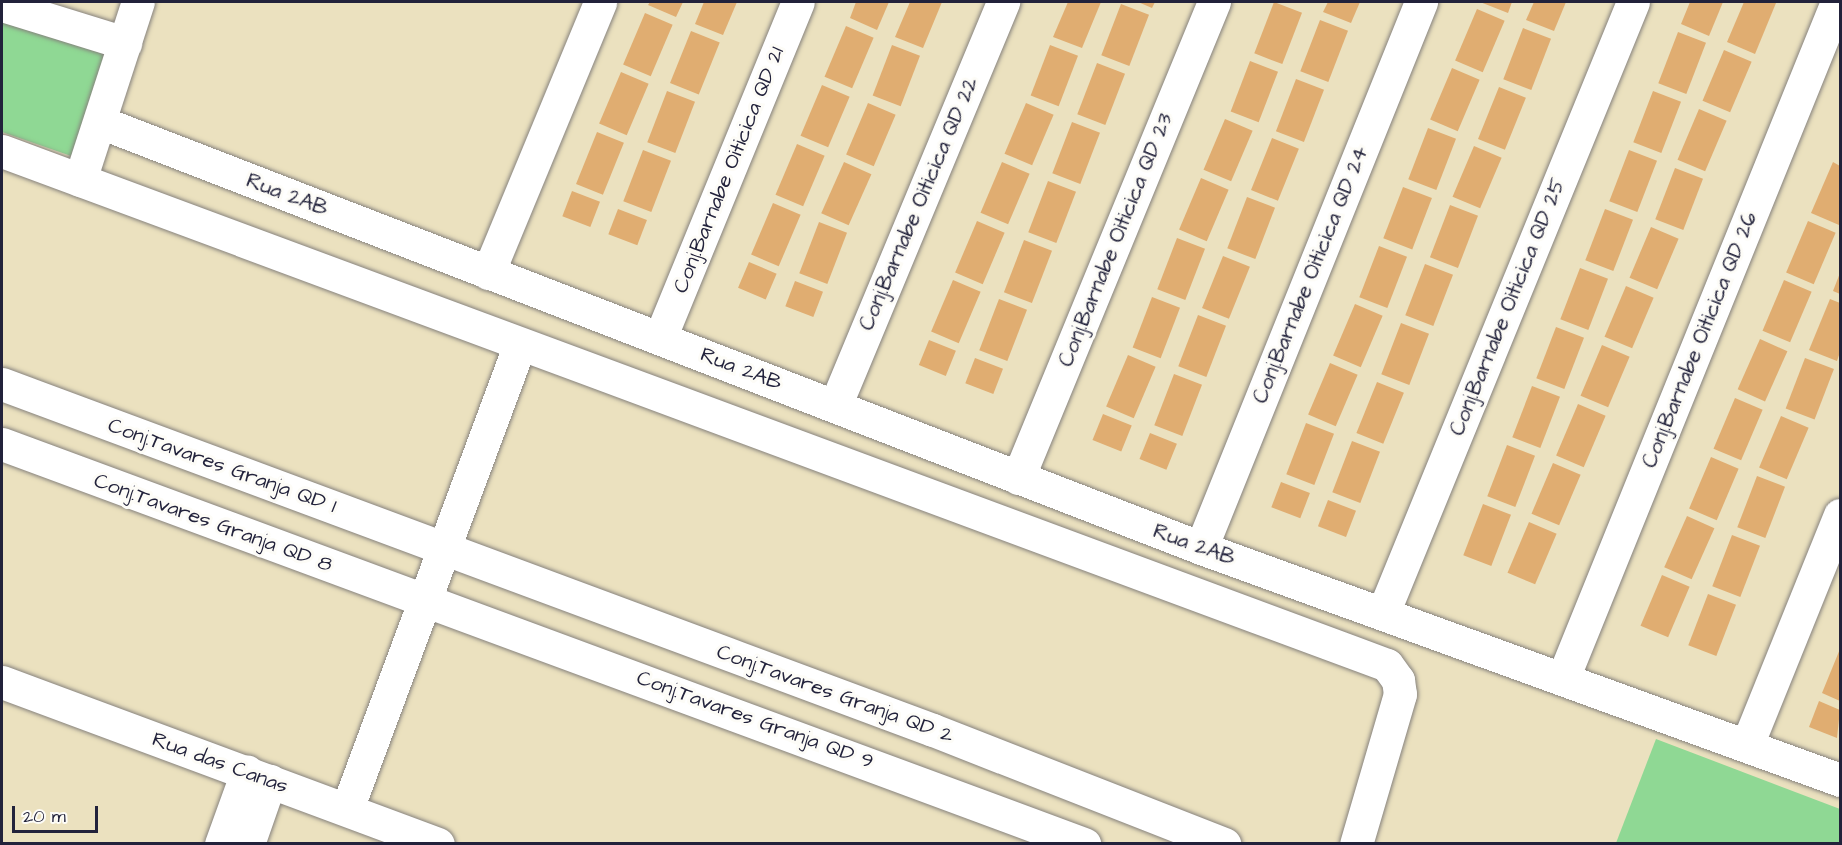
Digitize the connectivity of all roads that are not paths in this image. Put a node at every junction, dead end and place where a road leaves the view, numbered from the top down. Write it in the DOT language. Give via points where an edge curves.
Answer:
graph roads {
  1 [pos="138,2"];
  2 [pos="600,2"];
  3 [pos="798,2"];
  4 [pos="1003,2"];
  5 [pos="1214,2"];
  6 [pos="1421,2"];
  7 [pos="1633,2"];
  8 [pos="1839,2"];
  9 [pos="2,5"];
  10 [pos="125,43"];
  11 [pos="100,122"];
  12 [pos="2,151"];
  13 [pos="80,180"];
  14 [pos="488,273"];
  15 [pos="660,338"];
  16 [pos="520,344"];
  17 [pos="2,384"];
  18 [pos="835,406"];
  19 [pos="2,444"];
  20 [pos="1018,478"];
  21 [pos="1840,515"];
  22 [pos="1201,548"];
  23 [pos="444,549"];
  24 [pos="424,601"];
  25 [pos="1383,613"];
  26 [pos="1563,678"];
  27 [pos="2,682"];
  28 [pos="933,730"];
  29 [pos="1747,745"];
  30 [pos="258,777"];
  31 [pos="916,778"];
  32 [pos="1840,780"];
  33 [pos="346,809"];
  34 [pos="221,843"];
  35 [pos="248,843"];
  36 [pos="438,843"];
  37 [pos="1084,843"];
  38 [pos="1224,843"];
  39 [pos="1356,843"];
  1 -- 10 [label="street"];
  2 -- 14 [label="street"];
  3 -- 15 [label="street, Conj.Barnabe Oiticica QD 21"];
  4 -- 18 [label="street, Conj.Barnabe Oiticica QD 22"];
  5 -- 20 [label="street, Conj.Barnabe Oiticica QD 23"];
  6 -- 22 [label="street, Conj.Barnabe Oiticica QD 24"];
  7 -- 25 [label="street, Conj.Barnabe Oiticica QD 25"];
  8 -- 26 [label="street, Conj.Barnabe Oiticica QD 26"];
  9 -- 10 [label="street"];
  10 -- 11 [label="street"];
  11 -- 13 [label="street"];
  11 -- 14 [label="street, Rua 2AB"];
  12 -- 13 [label="street"];
  13 -- 16 [label="street"];
  14 -- 15 [label="street, Rua 2AB"];
  15 -- 18 [label="street, Rua 2AB"];
  16 -- 23 [label="street"];
  16 -- 39 [label="street" via="1378,661 1393,671 1400,694"];
  17 -- 23 [label="street, Conj.Tavares Granja QD 1"];
  18 -- 20 [label="street, Rua 2AB"];
  19 -- 24 [label="street, Conj.Tavares Granja QD 8"];
  20 -- 22 [label="street, Rua 2AB"];
  21 -- 29 [label="street"];
  22 -- 25 [label="street, Rua 2AB"];
  23 -- 24 [label="street"];
  23 -- 28 [label="street, Conj.Tavares Granja QD 2"];
  24 -- 31 [label="street, Conj.Tavares Granja QD 9"];
  24 -- 33 [label="street"];
  25 -- 26 [label="street, Rua 2AB"];
  26 -- 29 [label="street, Rua 2AB"];
  27 -- 30 [label="street, Rua das Canas"];
  28 -- 31 [label="street"];
  28 -- 38 [label="street, Conj.Tavares Granja QD 2"];
  29 -- 32 [label="street, Rua 2AB"];
  30 -- 33 [label="street, Rua das Canas"];
  30 -- 34 [label="street"];
  30 -- 35 [label="street"];
  31 -- 37 [label="street, Conj.Tavares Granja QD 9"];
  33 -- 36 [label="street, Rua das Canas"];
}
